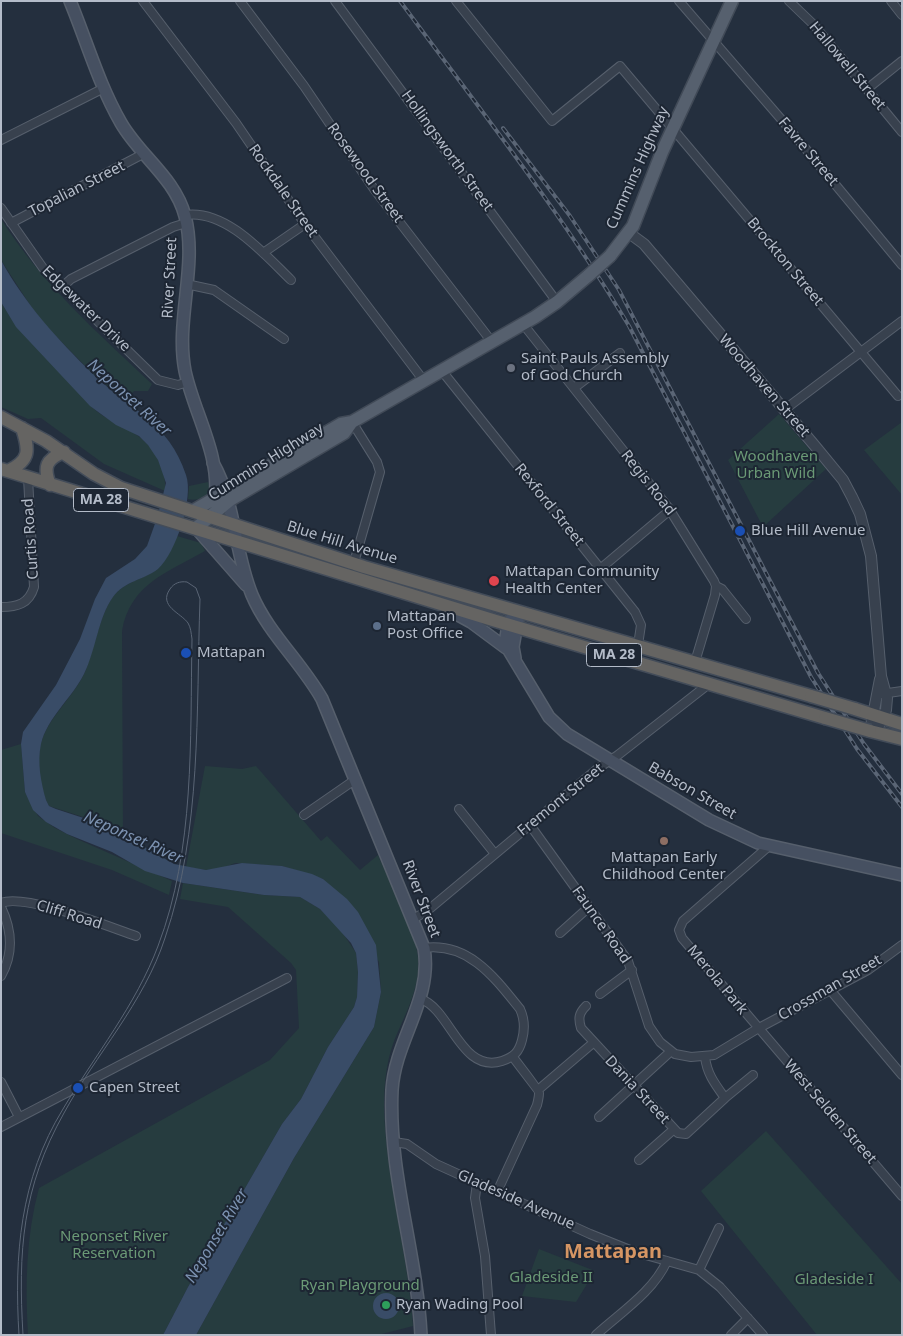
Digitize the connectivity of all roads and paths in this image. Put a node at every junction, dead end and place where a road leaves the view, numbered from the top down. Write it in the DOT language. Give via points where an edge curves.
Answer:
graph roads {
  1 [pos="143,1"];
  2 [pos="240,1"];
  3 [pos="335,1"];
  4 [pos="456,1"];
  5 [pos="678,1"];
  6 [pos="732,1"];
  7 [pos="789,1"];
  8 [pos="891,1"];
  9 [pos="73,2"];
  10 [pos="902,15"];
  11 [pos="713,39"];
  12 [pos="902,61"];
  13 [pos="104,88"];
  14 [pos="867,89"];
  15 [pos="673,128"];
  16 [pos="902,132"];
  17 [pos="1,140"];
  18 [pos="143,154"];
  19 [pos="1,208"];
  20 [pos="186,219"];
  21 [pos="11,223"];
  22 [pos="305,224"];
  23 [pos="629,233"];
  24 [pos="263,253"];
  25 [pos="902,265"];
  26 [pos="291,280"];
  27 [pos="186,284"];
  28 [pos="62,287"];
  29 [pos="557,302"];
  30 [pos="902,320"];
  31 [pos="523,324"];
  32 [pos="284,339"];
  33 [pos="492,342"];
  34 [pos="860,352"];
  35 [pos="620,353"];
  36 [pos="442,371"];
  37 [pos="424,381"];
  38 [pos="188,382"];
  39 [pos="574,388"];
  40 [pos="898,396"];
  41 [pos="784,410"];
  42 [pos="1,417"];
  43 [pos="1,422"];
  44 [pos="352,422"];
  45 [pos="22,428"];
  46 [pos="64,452"];
  47 [pos="214,463"];
  48 [pos="5,470"];
  49 [pos="28,478"];
  50 [pos="50,485"];
  51 [pos="227,496"];
  52 [pos="215,499"];
  53 [pos="670,510"];
  54 [pos="193,511"];
  55 [pos="209,517"];
  56 [pos="234,525"];
  57 [pos="192,527"];
  58 [pos="238,541"];
  59 [pos="354,564"];
  60 [pos="600,569"];
  61 [pos="350,576"];
  62 [pos="716,586"];
  63 [pos="251,593"];
  64 [pos="424,599"];
  65 [pos="475,600"];
  66 [pos="1,607"];
  67 [pos="516,611"];
  68 [pos="471,613"];
  69 [pos="746,619"];
  70 [pos="513,626"];
  71 [pos="638,645"];
  72 [pos="506,648"];
  73 [pos="515,658"];
  74 [pos="695,662"];
  75 [pos="710,683"];
  76 [pos="902,692"];
  77 [pos="882,694"];
  78 [pos="879,716"];
  79 [pos="902,724"];
  80 [pos="873,732"];
  81 [pos="902,739"];
  82 [pos="610,760"];
  83 [pos="356,778"];
  84 [pos="459,809"];
  85 [pos="304,815"];
  86 [pos="530,825"];
  87 [pos="769,846"];
  88 [pos="495,854"];
  89 [pos="902,875"];
  90 [pos="1,903"];
  91 [pos="1,907"];
  92 [pos="589,907"];
  93 [pos="413,918"];
  94 [pos="560,932"];
  95 [pos="136,936"];
  96 [pos="902,945"];
  97 [pos="424,948"];
  98 [pos="632,970"];
  99 [pos="1,976"];
  100 [pos="288,978"];
  101 [pos="831,991"];
  102 [pos="600,994"];
  103 [pos="421,999"];
  104 [pos="586,1006"];
  105 [pos="757,1029"];
  106 [pos="593,1043"];
  107 [pos="670,1052"];
  108 [pos="513,1057"];
  109 [pos="705,1057"];
  110 [pos="899,1066"];
  111 [pos="753,1075"];
  112 [pos="902,1075"];
  113 [pos="1,1082"];
  114 [pos="634,1086"];
  115 [pos="538,1090"];
  116 [pos="725,1098"];
  117 [pos="19,1117"];
  118 [pos="599,1117"];
  119 [pos="1,1126"];
  120 [pos="673,1130"];
  121 [pos="394,1142"];
  122 [pos="640,1160"];
  123 [pos="477,1183"];
  124 [pos="900,1191"];
  125 [pos="497,1192"];
  126 [pos="719,1228"];
  127 [pos="667,1261"];
  128 [pos="699,1270"];
  129 [pos="748,1318"];
  130 [pos="421,1335"];
  131 [pos="492,1335"];
  132 [pos="596,1335"];
  133 [pos="730,1335"];
  134 [pos="763,1335"];
  1 -- 22 [label="street, Rockdale Street" via="236,123"];
  2 -- 33 [label="street, Rosewood Street" via="304,86 374,189"];
  3 -- 29 [label="street, Hollingsworth Street"];
  4 -- 15 [label="street, Brockton Street" via="552,121 620,66"];
  5 -- 11 [label="street, Favre Street"];
  6 -- 11 [label="main road, Cummins Highway"];
  7 -- 14 [label="street, Hallowell Street" via="814,25"];
  8 -- 10 [label="street"];
  9 -- 13 [label="main road, River Street"];
  11 -- 15 [label="main road, Cummins Highway"];
  11 -- 25 [label="street, Favre Street"];
  12 -- 14 [label="street"];
  13 -- 17 [label="street"];
  13 -- 18 [label="main road, River Street" via="122,125"];
  14 -- 16 [label="street, Hallowell Street"];
  15 -- 23 [label="main road, Cummins Highway"];
  15 -- 34 [label="street, Brockton Street"];
  18 -- 20 [label="main road, River Street" via="171,185"];
  18 -- 21 [label="street, Topalian Street"];
  19 -- 21 [label="street, Edgewater Drive"];
  20 -- 24 [label="street" via="197,214 223,221"];
  20 -- 27 [label="main road, River Street"];
  20 -- 28 [label="street" via="71,279"];
  21 -- 28 [label="street, Edgewater Drive" via="38,261"];
  22 -- 24 [label="street"];
  22 -- 37 [label="street, Rockdale Street"];
  23 -- 29 [label="main road, Cummins Highway, bridge" via="610,256"];
  23 -- 41 [label="street, Woodhaven Street" via="644,244"];
  24 -- 26 [label="street"];
  27 -- 32 [label="street" via="214,290"];
  27 -- 38 [label="main road, River Street" via="182,349"];
  28 -- 38 [label="street, Edgewater Drive" via="158,380 178,385"];
  29 -- 31 [label="main road, Cummins Highway"];
  30 -- 34 [label="street"];
  31 -- 33 [label="main road, Cummins Highway"];
  31 -- 39 [label="street, Regis Road"];
  33 -- 36 [label="main road, Cummins Highway"];
  34 -- 40 [label="street, Brockton Street"];
  34 -- 41 [label="street"];
  35 -- 39 [label="street"];
  36 -- 37 [label="main road, Cummins Highway"];
  36 -- 60 [label="street, Rexford Street"];
  37 -- 44 [label="main road, Cummins Highway"];
  38 -- 47 [label="main road, River Street"];
  39 -- 53 [label="street, Regis Road"];
  41 -- 77 [label="street, Woodhaven Street" via="843,480 860,514 871,556"];
  42 -- 45 [label="highway"];
  43 -- 45 [label="main road, MA 28"];
  44 -- 51 [label="main road, Cummins Highway" via="344,432"];
  44 -- 59 [label="street" via="380,472"];
  45 -- 46 [label="highway, MA 28"];
  45 -- 48 [label="highway" via="27,444 26,455 20,465"];
  46 -- 50 [label="highway" via="50,458 46,464"];
  46 -- 54 [label="highway, MA 28" via="113,485"];
  47 -- 51 [label="main road, River Street"];
  47 -- 52 [label="main road, River Street" via="217,478"];
  48 -- 49 [label="highway, MA 28"];
  49 -- 50 [label="highway, MA 28"];
  49 -- 66 [label="street, Curtis Road" via="34,587 23,603"];
  50 -- 57 [label="highway, MA 28"];
  51 -- 52 [label="main road, Cummins Highway"];
  51 -- 55 [label="main road, Cummins Highway"];
  51 -- 56 [label="main road, River Street"];
  52 -- 54 [label="main road, Cummins Highway"];
  53 -- 60 [label="street"];
  53 -- 62 [label="street, Regis Road"];
  54 -- 55 [label="highway, MA 28"];
  55 -- 56 [label="highway, MA 28"];
  55 -- 57 [label="main road, Cummins Highway"];
  56 -- 58 [label="main road, River Street"];
  56 -- 59 [label="highway, Blue Hill Avenue / MA 28"];
  57 -- 58 [label="highway, MA 28"];
  57 -- 63 [label="main road, River Street" via="235,570"];
  58 -- 61 [label="highway, Blue Hill Avenue / MA 28"];
  58 -- 63 [label="main road, River Street"];
  59 -- 61 [label="street"];
  59 -- 65 [label="highway, Blue Hill Avenue / MA 28"];
  60 -- 71 [label="street, Rexford Street" via="638,616 641,629"];
  61 -- 64 [label="highway, Blue Hill Avenue / MA 28"];
  62 -- 69 [label="street, Regis Road"];
  62 -- 74 [label="street"];
  63 -- 83 [label="main road, River Street" via="264,617 318,692"];
  64 -- 68 [label="highway, Blue Hill Avenue / MA 28"];
  64 -- 72 [label="main road, Blue Hill Avenue" via="468,620"];
  65 -- 67 [label="highway, Blue Hill Avenue / MA 28"];
  65 -- 68 [label="highway"];
  67 -- 70 [label="main road"];
  67 -- 71 [label="highway, Blue Hill Avenue / MA 28"];
  68 -- 70 [label="highway, Blue Hill Avenue / MA 28"];
  70 -- 72 [label="main road" via="504,640"];
  70 -- 73 [label="main road"];
  70 -- 75 [label="highway, Blue Hill Avenue / MA 28"];
  71 -- 74 [label="highway, Blue Hill Avenue / MA 28"];
  72 -- 73 [label="main road, Babson Street"];
  73 -- 82 [label="main road, Babson Street" via="549,717 567,734"];
  74 -- 78 [label="highway, Blue Hill Avenue / MA 28, bridge"];
  75 -- 80 [label="highway, Blue Hill Avenue / MA 28, bridge"];
  75 -- 82 [label="street, Fremont Street"];
  76 -- 77 [label="street"];
  77 -- 78 [label="street, Woodhaven Street" via="887,706"];
  78 -- 79 [label="highway, Blue Hill Avenue / MA 28"];
  78 -- 80 [label="street, Woodhaven Street"];
  80 -- 81 [label="highway, Blue Hill Avenue / MA 28"];
  82 -- 86 [label="street, Fremont Street"];
  82 -- 87 [label="main road, Babson Street" via="709,820"];
  83 -- 85 [label="street"];
  83 -- 93 [label="main road, River Street"];
  84 -- 88 [label="street"];
  86 -- 88 [label="street, Fremont Street"];
  86 -- 92 [label="street, Faunce Road"];
  87 -- 89 [label="main road, Babson Street"];
  87 -- 105 [label="street, Merola Park" via="683,921 679,930 682,938"];
  88 -- 93 [label="street, Fremont Street" via="427,911"];
  90 -- 95 [label="street, Cliff Road" via="13,900 45,906"];
  91 -- 99 [label="street" via="11,945"];
  92 -- 94 [label="street"];
  92 -- 98 [label="street, Faunce Road"];
  93 -- 97 [label="main road, River Street"];
  96 -- 101 [label="street, Crossman Street"];
  97 -- 103 [label="main road, River Street" via="426,970"];
  97 -- 108 [label="street" via="450,950 474,959 520,1009 524,1023 521,1042"];
  98 -- 102 [label="street"];
  98 -- 107 [label="street, Faunce Road" via="649,1026"];
  100 -- 117 [label="street"];
  101 -- 105 [label="street, Crossman Street"];
  101 -- 110 [label="street"];
  103 -- 108 [label="street" via="434,1008 463,1046 476,1057 492,1062"];
  103 -- 121 [label="main road, River Street" via="396,1063 392,1100"];
  104 -- 106 [label="street, Dania Street" via="580,1012 579,1021"];
  105 -- 109 [label="street" via="720,1052"];
  105 -- 124 [label="street, West Selden Street"];
  106 -- 114 [label="street, Dania Street"];
  106 -- 115 [label="street"];
  107 -- 109 [label="street"];
  107 -- 114 [label="street"];
  108 -- 115 [label="street"];
  109 -- 116 [label="street" via="711,1079"];
  110 -- 112 [label="street"];
  111 -- 116 [label="street"];
  113 -- 117 [label="street"];
  114 -- 118 [label="street"];
  114 -- 120 [label="street, Dania Street"];
  115 -- 125 [label="street" via="537,1105"];
  116 -- 120 [label="street, Dania Street" via="686,1134"];
  117 -- 119 [label="street"];
  120 -- 122 [label="street"];
  121 -- 123 [label="street, Gladeside Avenue" via="407,1144 431,1161"];
  121 -- 130 [label="main road, River Street" via="416,1273"];
  123 -- 125 [label="street, Gladeside Avenue"];
  123 -- 131 [label="street" via="475,1198 485,1256"];
  125 -- 127 [label="street, Gladeside Avenue" via="590,1234"];
  126 -- 128 [label="street"];
  127 -- 128 [label="street, Gladeside Avenue"];
  127 -- 132 [label="street" via="648,1288"];
  128 -- 129 [label="street, Gladeside Avenue" via="720,1287"];
  129 -- 133 [label="street"];
  129 -- 134 [label="street, Gladeside Avenue"];
}
